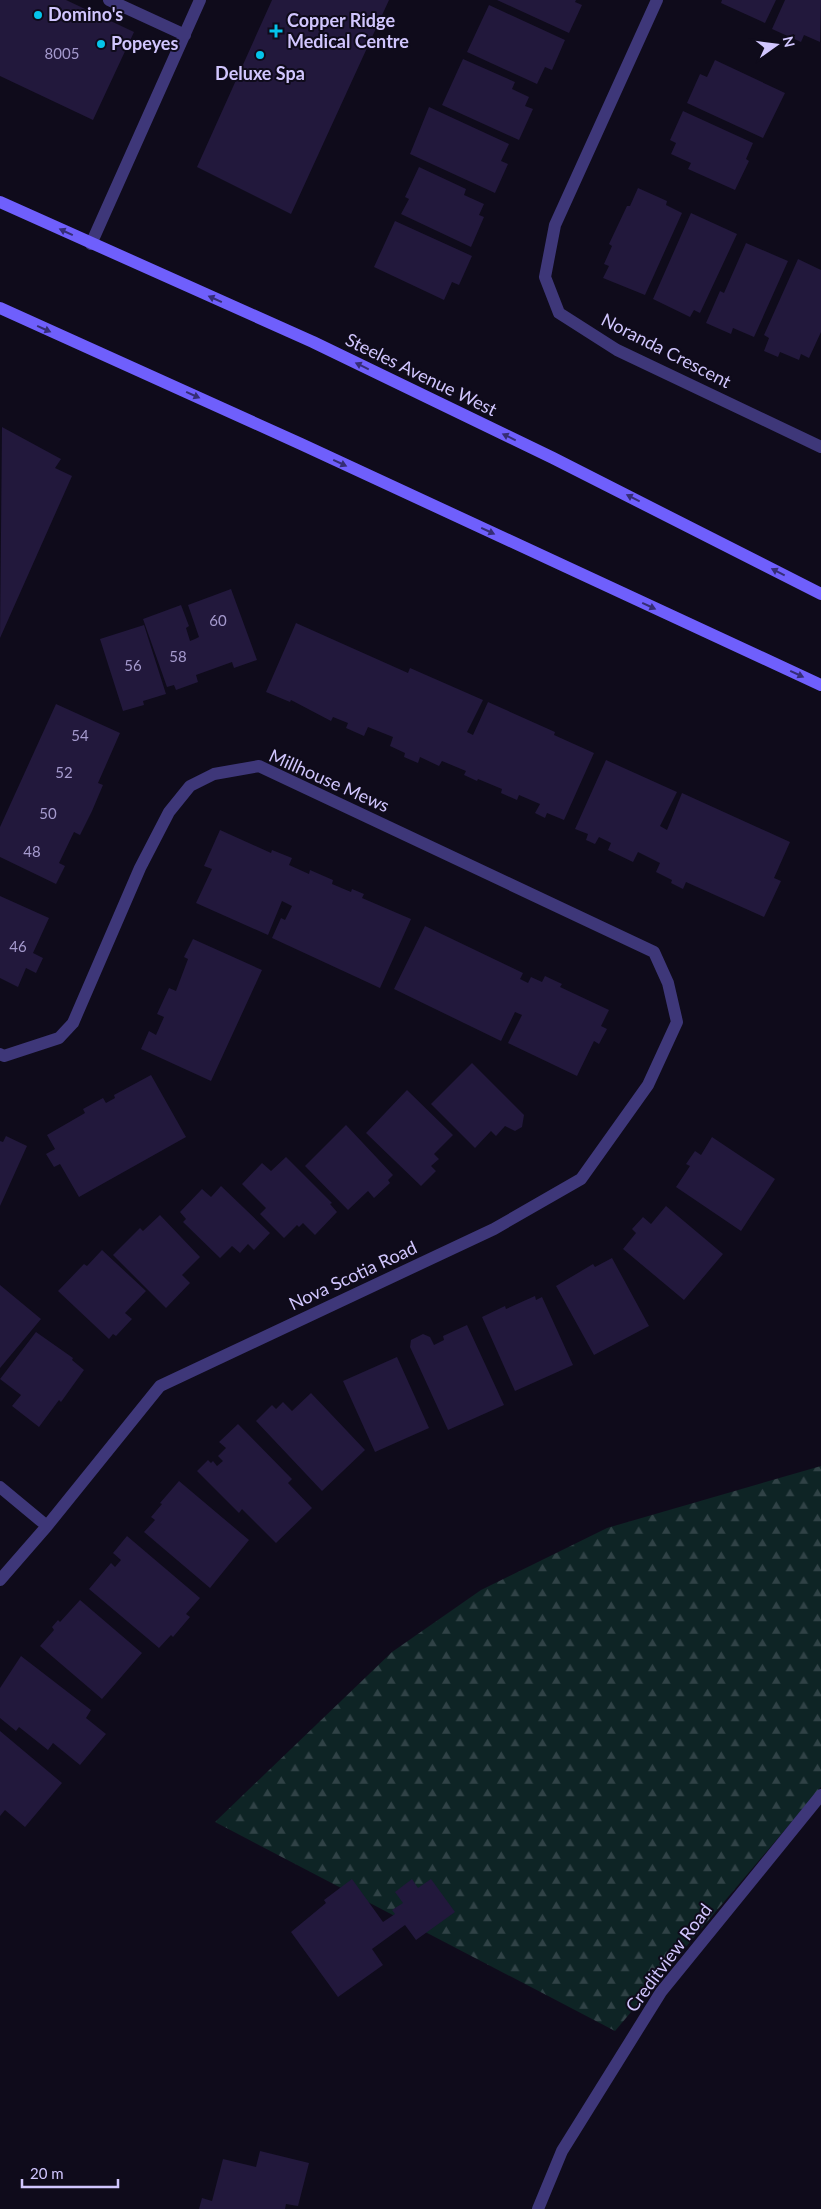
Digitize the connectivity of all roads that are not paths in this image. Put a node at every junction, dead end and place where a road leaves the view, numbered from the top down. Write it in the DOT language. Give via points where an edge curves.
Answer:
graph roads {
  1 [pos="109,0"];
  2 [pos="200,0"];
  3 [pos="657,0"];
  4 [pos="185,35"];
  5 [pos="0,202"];
  6 [pos="91,244"];
  7 [pos="0,308"];
  8 [pos="821,447"];
  9 [pos="821,594"];
  10 [pos="821,686"];
  11 [pos="668,982"];
  12 [pos="0,1054"];
  13 [pos="0,1487"];
  14 [pos="47,1526"];
  15 [pos="0,1580"];
  16 [pos="821,1795"];
  17 [pos="538,2209"];
  1 -- 4 [label="street"];
  2 -- 4 [label="street"];
  3 -- 8 [label="street, Noranda Crescent" via="555,225 545,277 559,313 617,350"];
  4 -- 6 [label="street"];
  6 -- 5 [label="main road, Steeles Avenue West, one-way"];
  9 -- 6 [label="main road, Steeles Avenue West, one-way" via="553,458 313,342"];
  7 -- 10 [label="main road, one-way"];
  11 -- 12 [label="street, Millhouse Mews" via="654,952 259,766 214,774 190,786 169,812 140,868 73,1023 59,1038 4,1056"];
  11 -- 14 [label="street, Nova Scotia Road" via="676,1022 648,1085 581,1179 494,1229 160,1386"];
  13 -- 14 [label="street"];
  14 -- 15 [label="street, Nova Scotia Road"];
  16 -- 17 [label="street, Creditview Road" via="661,1992 562,2151"];
}
